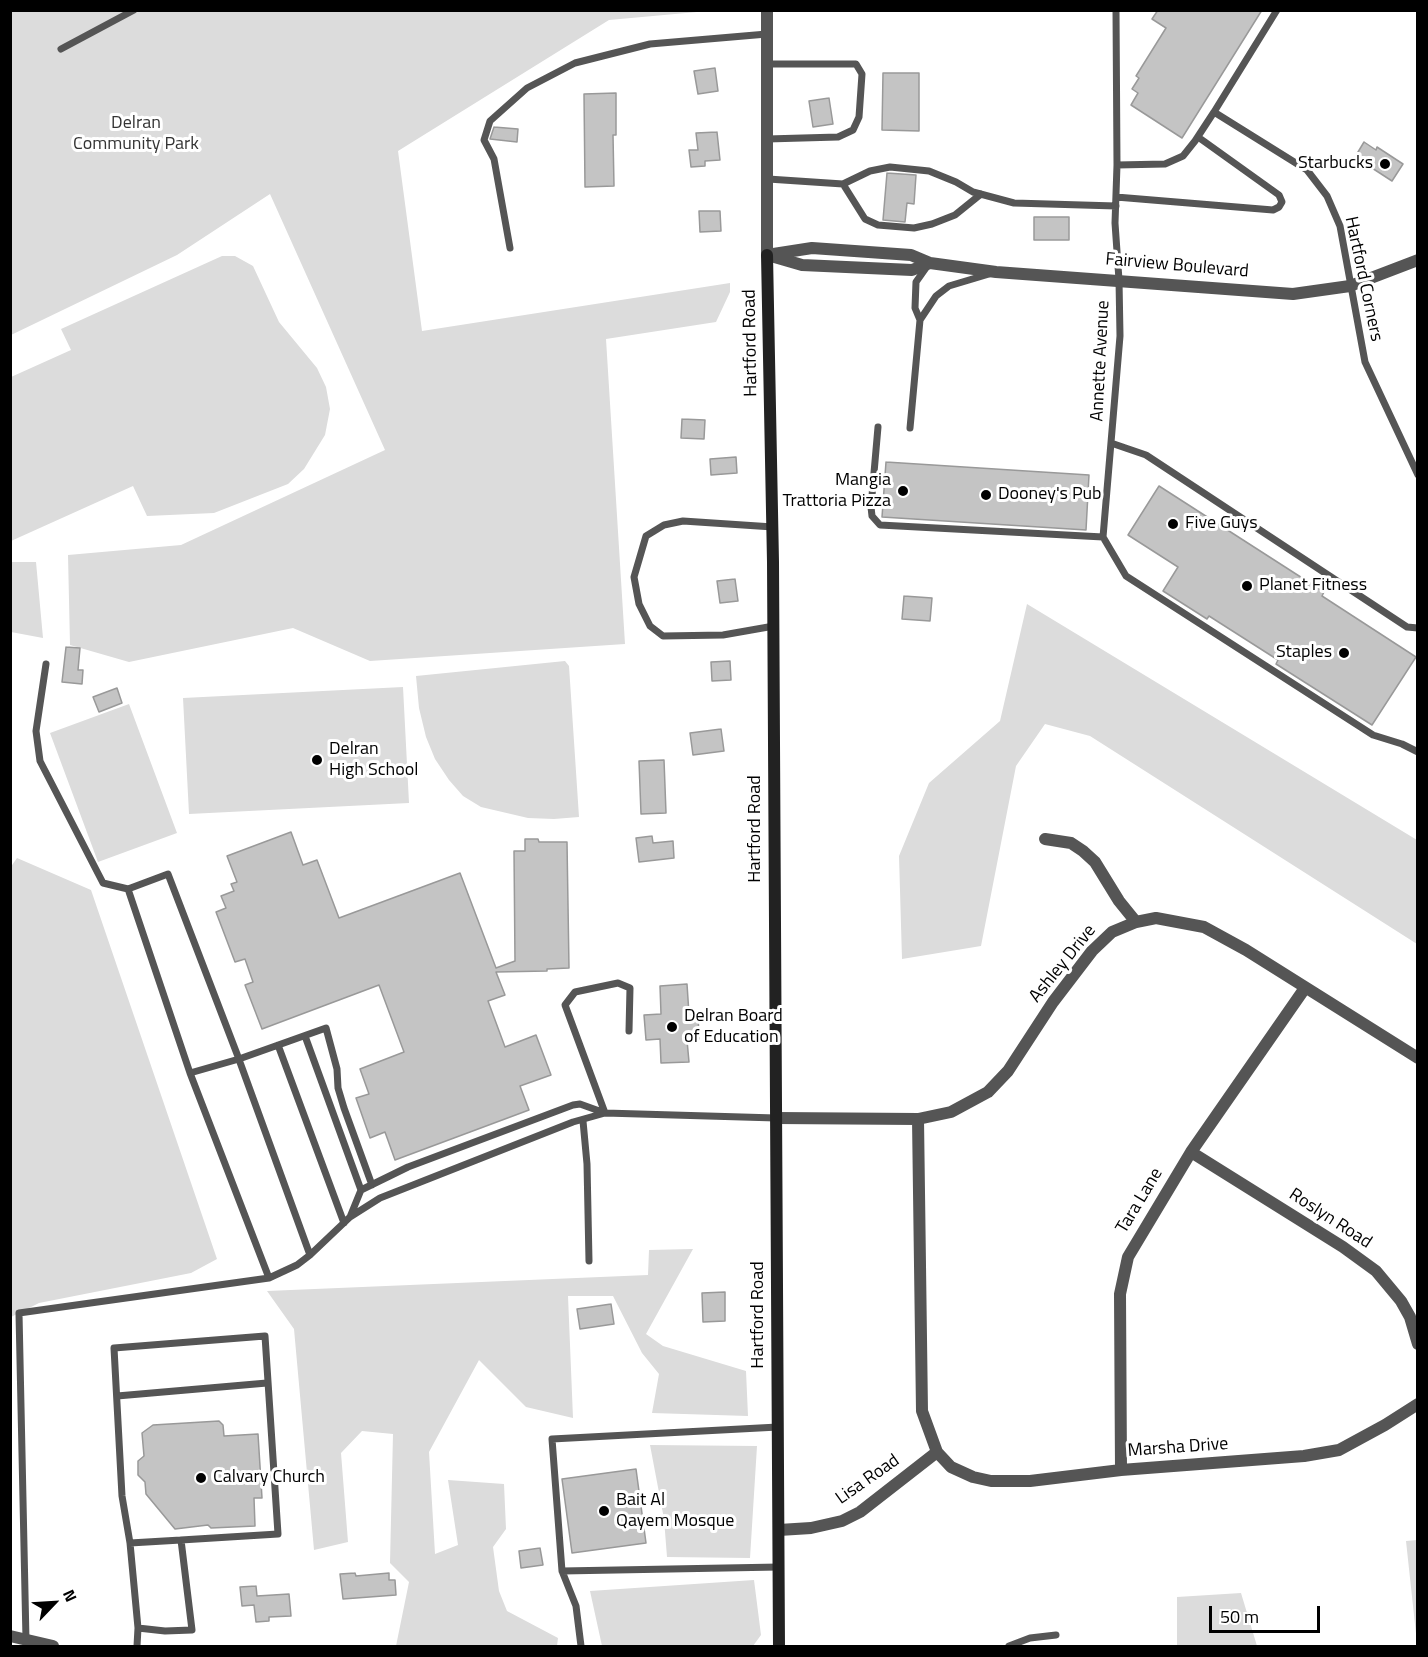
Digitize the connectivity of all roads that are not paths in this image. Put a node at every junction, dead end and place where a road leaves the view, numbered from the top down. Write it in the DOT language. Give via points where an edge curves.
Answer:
graph roads {
  1 [pos="134,10"];
  2 [pos="767,10"];
  3 [pos="1116,10"];
  4 [pos="1277,10"];
  5 [pos="767,34"];
  6 [pos="61,49"];
  7 [pos="767,64"];
  8 [pos="1214,112"];
  9 [pos="1198,136"];
  10 [pos="767,139"];
  11 [pos="1117,165"];
  12 [pos="768,179"];
  13 [pos="843,184"];
  14 [pos="981,194"];
  15 [pos="1116,197"];
  16 [pos="1116,206"];
  17 [pos="510,248"];
  18 [pos="767,255"];
  19 [pos="1418,260"];
  20 [pos="930,263"];
  21 [pos="996,272"];
  22 [pos="1119,280"];
  23 [pos="1350,285"];
  24 [pos="921,320"];
  25 [pos="878,427"];
  26 [pos="910,428"];
  27 [pos="1111,443"];
  28 [pos="1418,476"];
  29 [pos="773,527"];
  30 [pos="1103,537"];
  31 [pos="774,626"];
  32 [pos="1418,628"];
  33 [pos="46,664"];
  34 [pos="1418,752"];
  35 [pos="1045,839"];
  36 [pos="128,890"];
  37 [pos="1136,922"];
  38 [pos="1305,988"];
  39 [pos="629,1031"];
  40 [pos="305,1036"];
  41 [pos="278,1046"];
  42 [pos="1418,1058"];
  43 [pos="239,1059"];
  44 [pos="190,1073"];
  45 [pos="605,1113"];
  46 [pos="776,1118"];
  47 [pos="918,1119"];
  48 [pos="583,1120"];
  49 [pos="1191,1152"];
  50 [pos="372,1185"];
  51 [pos="361,1190"];
  52 [pos="347,1220"];
  53 [pos="310,1255"];
  54 [pos="589,1262"];
  55 [pos="269,1278"];
  56 [pos="1418,1344"];
  57 [pos="267,1383"];
  58 [pos="117,1396"];
  59 [pos="1418,1404"];
  60 [pos="778,1427"];
  61 [pos="937,1452"];
  62 [pos="1121,1470"];
  63 [pos="779,1530"];
  64 [pos="181,1540"];
  65 [pos="130,1543"];
  66 [pos="779,1568"];
  67 [pos="562,1570"];
  68 [pos="138,1628"];
  69 [pos="1056,1635"];
  70 [pos="10,1636"];
  71 [pos="26,1640"];
  72 [pos="53,1647"];
  73 [pos="137,1647"];
  74 [pos="581,1647"];
  75 [pos="779,1647"];
  76 [pos="1009,1647"];
  1 -- 6 [label="lane"];
  2 -- 5 [label="street, Hartford Road"];
  3 -- 11 [label="lane, Annette Avenue"];
  4 -- 8 [label="lane"];
  5 -- 7 [label="street, Hartford Road"];
  5 -- 17 [label="lane" via="650,44 575,63 526,88 490,121 484,140 494,159"];
  7 -- 10 [label="street, Hartford Road"];
  7 -- 10 [label="lane" via="856,64 862,74 859,117 853,130 838,137"];
  8 -- 9 [label="lane"];
  8 -- 23 [label="lane, Hartford Corners" via="1307,170 1328,196 1340,226"];
  9 -- 11 [label="lane" via="1183,156 1165,164"];
  9 -- 15 [label="lane" via="1279,195 1279,207 1273,210"];
  10 -- 12 [label="street, Hartford Road"];
  11 -- 15 [label="lane, Annette Avenue"];
  12 -- 13 [label="lane"];
  12 -- 18 [label="street, Hartford Road"];
  13 -- 14 [label="lane" via="870,171 890,167 929,171"];
  13 -- 14 [label="lane" via="865,219 878,225 914,228 956,215"];
  14 -- 16 [label="lane" via="1014,203"];
  15 -- 16 [label="lane, Annette Avenue"];
  16 -- 22 [label="lane, Annette Avenue"];
  18 -- 20 [label="street, Fairview Boulevard" via="802,265 912,270"];
  18 -- 29 [label="main road, Hartford Road"];
  19 -- 23 [label="street, Fairview Boulevard"];
  20 -- 21 [label="street, Fairview Boulevard"];
  20 -- 24 [label="lane" via="916,282 915,308"];
  21 -- 22 [label="street, Fairview Boulevard"];
  21 -- 24 [label="lane" via="949,286 936,296"];
  22 -- 23 [label="street, Fairview Boulevard" via="1293,294"];
  22 -- 27 [label="lane, Annette Avenue" via="1120,336"];
  23 -- 28 [label="lane, Hartford Corners" via="1365,362"];
  24 -- 26 [label="lane"];
  25 -- 30 [label="lane" via="871,507 872,516 880,525"];
  27 -- 30 [label="lane"];
  27 -- 32 [label="lane, Annette Avenue" via="1146,455 1407,627"];
  29 -- 31 [label="main road, Hartford Road"];
  29 -- 31 [label="lane" via="683,521 664,525 646,536 634,577 639,604 650,626 663,636 723,635"];
  30 -- 34 [label="lane" via="1126,576 1373,735"];
  31 -- 46 [label="main road, Hartford Road"];
  33 -- 36 [label="lane" via="36,731 40,761 103,883"];
  35 -- 37 [label="street" via="1071,843 1083,851 1095,862"];
  36 -- 43 [label="lane" via="168,874"];
  36 -- 44 [label="lane"];
  37 -- 38 [label="street, Ashley Drive" via="1156,918 1204,927"];
  37 -- 47 [label="street, Ashley Drive" via="1112,932 1092,951 1008,1071 988,1092 951,1112"];
  38 -- 42 [label="street, Ashley Drive"];
  38 -- 49 [label="street, Tara Lane"];
  39 -- 45 [label="lane" via="630,988 618,983 574,992 565,1005"];
  40 -- 41 [label="lane"];
  40 -- 50 [label="lane" via="326,1028 338,1088"];
  40 -- 51 [label="lane"];
  41 -- 43 [label="lane"];
  41 -- 52 [label="lane"];
  43 -- 44 [label="lane"];
  43 -- 53 [label="lane"];
  44 -- 55 [label="lane"];
  45 -- 46 [label="lane"];
  45 -- 48 [label="lane"];
  45 -- 50 [label="lane" via="573,1105 408,1167"];
  46 -- 47 [label="street, Ashley Drive"];
  46 -- 60 [label="main road, Hartford Road"];
  47 -- 61 [label="street" via="922,1411"];
  48 -- 52 [label="lane" via="380,1197"];
  48 -- 54 [label="lane"];
  49 -- 56 [label="street, Roslyn Road" via="1376,1271 1401,1300"];
  49 -- 62 [label="street, Tara Lane" via="1128,1257 1120,1294"];
  50 -- 51 [label="lane"];
  51 -- 52 [label="lane"];
  52 -- 53 [label="lane"];
  53 -- 55 [label="lane"];
  55 -- 71 [label="lane" via="20,1313"];
  57 -- 58 [label="lane"];
  57 -- 58 [label="lane" via="265,1336 114,1348"];
  57 -- 64 [label="lane" via="278,1534"];
  58 -- 65 [label="lane" via="122,1496"];
  59 -- 62 [label="street, Marsha Drive" via="1339,1450"];
  60 -- 63 [label="main road, Hartford Road"];
  60 -- 67 [label="lane" via="552,1439"];
  61 -- 62 [label="street, Marsha Drive" via="951,1467 991,1481 1030,1481"];
  61 -- 63 [label="street, Lisa Road" via="860,1512 842,1521"];
  63 -- 66 [label="main road, Hartford Road"];
  64 -- 65 [label="lane"];
  64 -- 68 [label="lane" via="192,1630"];
  65 -- 68 [label="lane"];
  66 -- 67 [label="lane"];
  66 -- 75 [label="main road, Hartford Road"];
  67 -- 74 [label="lane" via="576,1606"];
  68 -- 73 [label="lane"];
  69 -- 76 [label="lane" via="1030,1638"];
  70 -- 71 [label="street"];
  71 -- 72 [label="street"];
}
